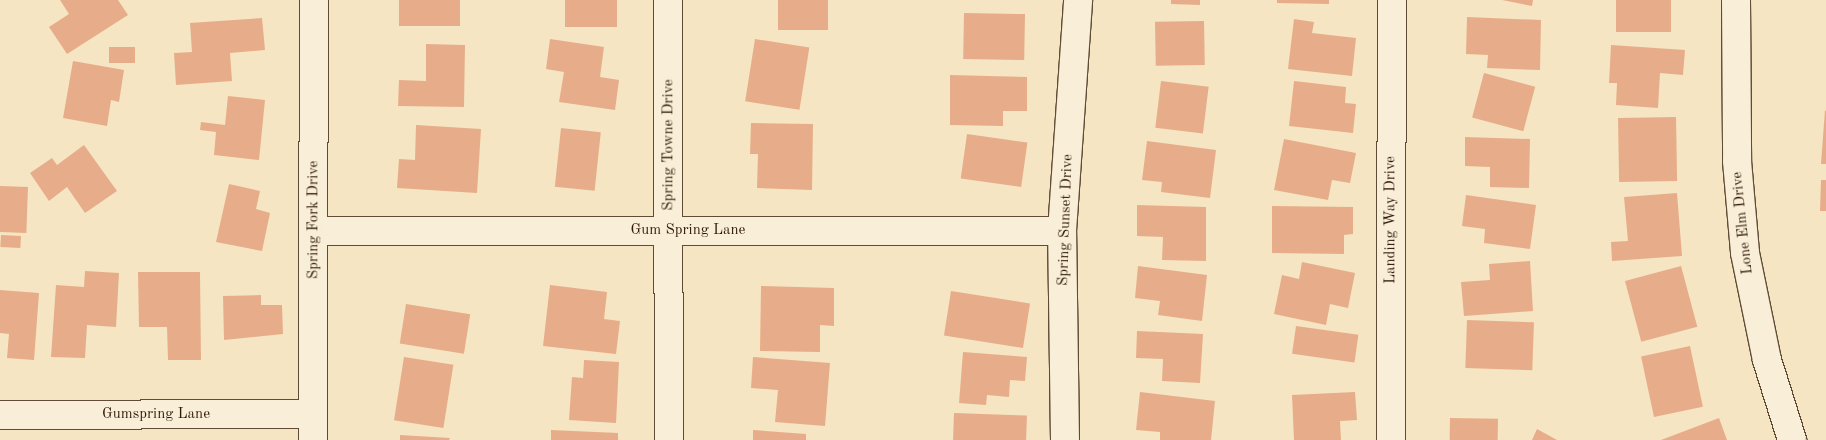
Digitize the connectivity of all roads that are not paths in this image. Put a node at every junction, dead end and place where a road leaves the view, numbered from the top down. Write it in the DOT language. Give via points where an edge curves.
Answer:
graph roads {
  1 [pos="314,0"];
  2 [pos="668,0"];
  3 [pos="1078,0"];
  4 [pos="1392,0"];
  5 [pos="1736,0"];
  6 [pos="1062,230"];
  7 [pos="314,231"];
  8 [pos="670,231"];
  9 [pos="0,415"];
  10 [pos="313,427"];
  11 [pos="670,440"];
  12 [pos="1065,440"];
  13 [pos="1391,440"];
  14 [pos="1792,440"];
  1 -- 7 [label="street, Spring Fork Drive"];
  2 -- 8 [label="street, Spring Towne Drive"];
  3 -- 6 [label="street, Spring Sunset Drive"];
  4 -- 13 [label="street, Landing Way Drive"];
  5 -- 14 [label="street, Lone Elm Drive" via="1737,161 1745,253 1767,360"];
  6 -- 8 [label="street, Gum Spring Lane"];
  6 -- 12 [label="street, Spring Sunset Drive"];
  7 -- 8 [label="street, Gum Spring Lane"];
  7 -- 10 [label="street, Spring Fork Drive"];
  8 -- 11 [label="street, Spring Towne Drive"];
  9 -- 10 [label="street, Gumspring Lane"];
}
